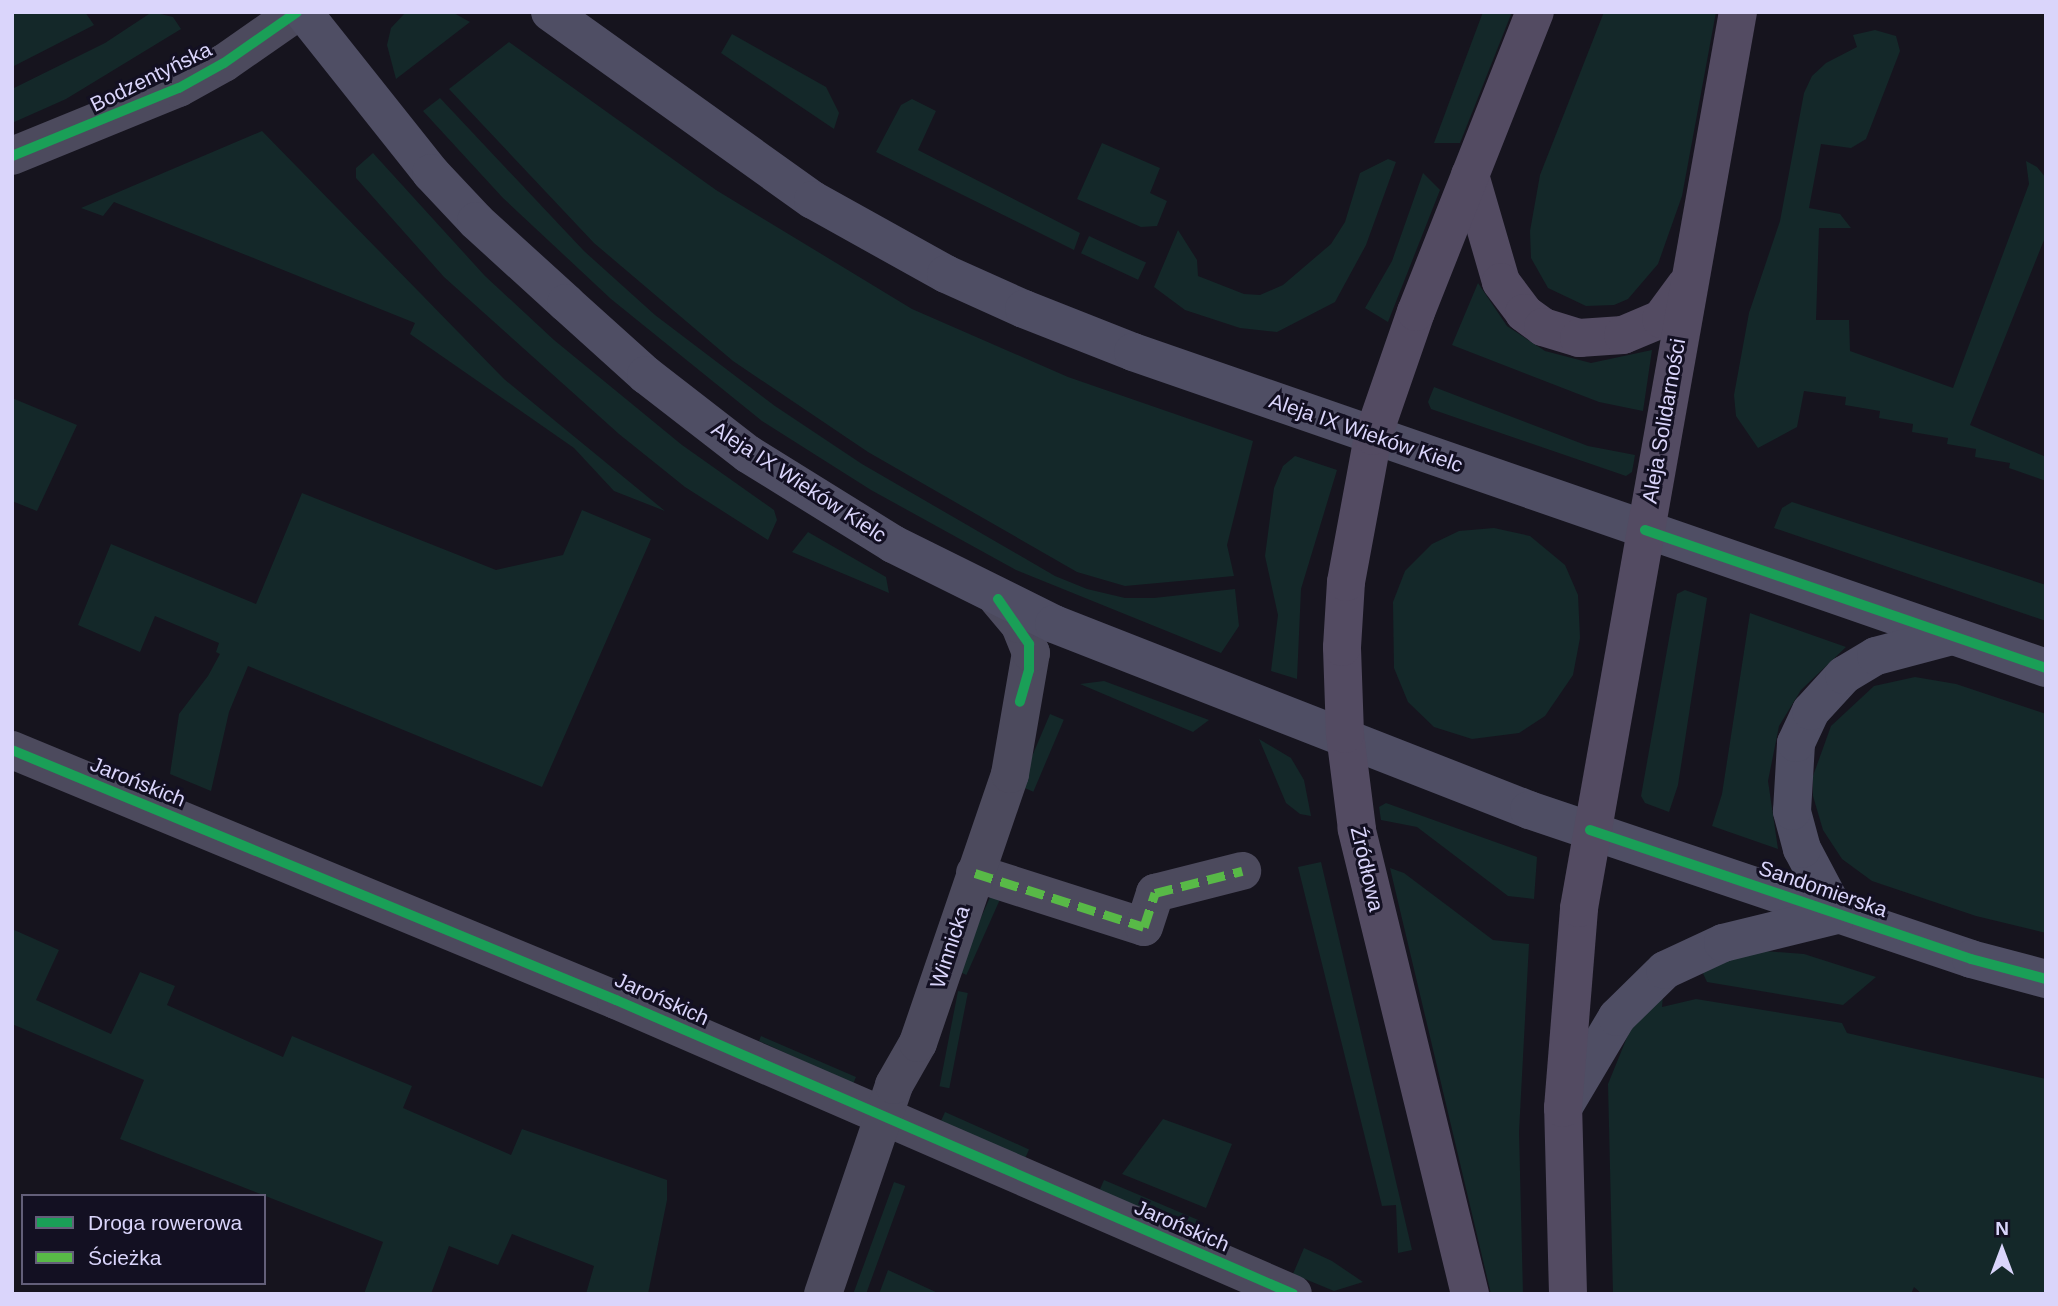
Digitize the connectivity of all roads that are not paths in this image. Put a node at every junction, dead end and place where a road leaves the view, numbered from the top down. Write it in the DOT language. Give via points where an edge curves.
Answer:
graph roads {
  1 [pos="297,12"];
  2 [pos="303,12"];
  3 [pos="550,12"];
  4 [pos="1535,12"];
  5 [pos="1738,12"];
  6 [pos="12,156"];
  7 [pos="1470,175"];
  8 [pos="1690,276"];
  9 [pos="1373,436"];
  10 [pos="1644,530"];
  11 [pos="998,599"];
  12 [pos="1952,636"];
  13 [pos="2046,668"];
  14 [pos="1345,734"];
  15 [pos="12,750"];
  16 [pos="1590,831"];
  17 [pos="1242,871"];
  18 [pos="975,873"];
  19 [pos="1837,915"];
  20 [pos="2046,979"];
  21 [pos="1563,1108"];
  22 [pos="883,1117"];
  23 [pos="823,1294"];
  24 [pos="1293,1294"];
  25 [pos="1470,1294"];
  26 [pos="1568,1294"];
  1 -- 6 [label="street, Bodzentyńska" via="179,88"];
  2 -- 11 [label="main road, Aleja IX Wieków Kielc" via="375,106 476,221 646,375 748,454 831,507"];
  3 -- 9 [label="main road, Aleja IX Wieków Kielc" via="813,200 946,274 1133,352"];
  4 -- 7 [label="main road"];
  5 -- 8 [label="main road, Aleja Solidarności"];
  7 -- 8 [label="main road" via="1501,282 1524,313 1543,327 1579,338 1623,335 1670,312"];
  7 -- 9 [label="main road"];
  8 -- 10 [label="main road, Aleja Solidarności"];
  9 -- 10 [label="main road, Aleja IX Wieków Kielc"];
  9 -- 14 [label="main road, Źródłowa" via="1346,582"];
  10 -- 12 [label="main road"];
  10 -- 16 [label="main road, Aleja Solidarności"];
  11 -- 14 [label="main road, Aleja IX Wieków Kielc" via="1093,640"];
  11 -- 18 [label="street, Winnicka" via="1019,624 1031,653 1004,792"];
  12 -- 13 [label="main road"];
  12 -- 19 [label="main road" via="1876,656 1844,674 1811,711 1796,743 1792,811 1802,849"];
  14 -- 16 [label="main road, Sandomierska"];
  14 -- 25 [label="main road, Źródłowa" via="1363,853"];
  15 -- 22 [label="street, Jarońskich" via="616,1000"];
  16 -- 19 [label="main road, Sandomierska"];
  16 -- 21 [label="main road" via="1569,998"];
  17 -- 18 [label="street" via="1155,893 1144,927"];
  18 -- 22 [label="street, Winnicka" via="918,1043 894,1085"];
  19 -- 20 [label="main road, Sandomierska"];
  19 -- 21 [label="main road" via="1723,943 1665,970 1617,1017"];
  21 -- 26 [label="main road"];
  22 -- 23 [label="street, Winnicka"];
  22 -- 24 [label="street, Jarońskich"];
}
